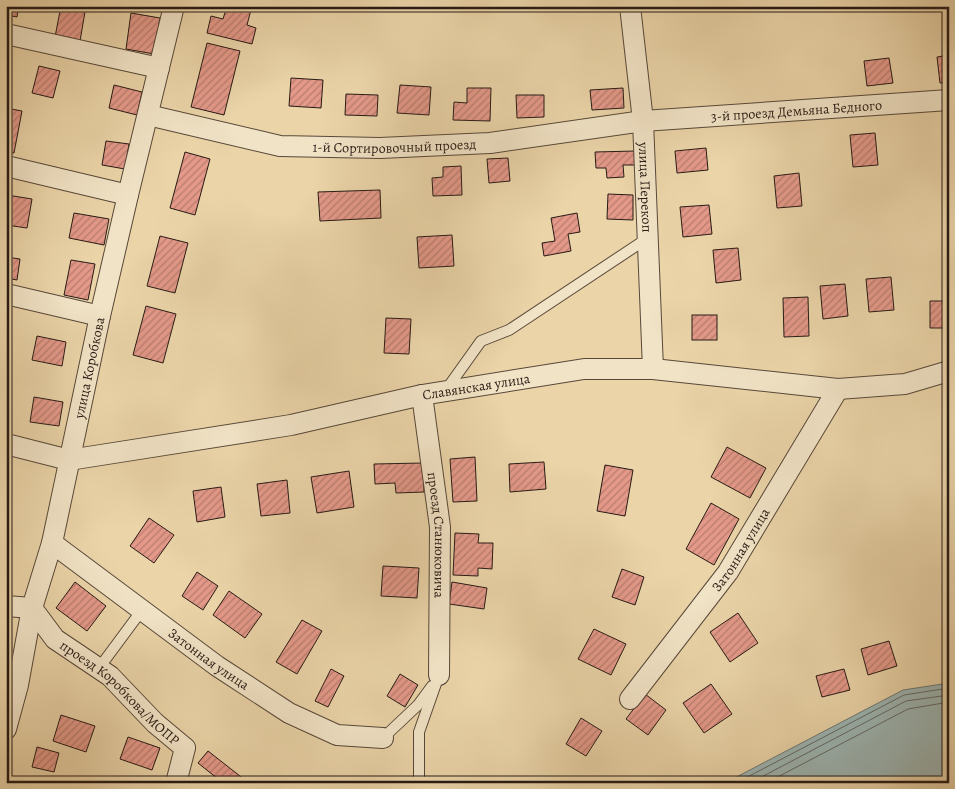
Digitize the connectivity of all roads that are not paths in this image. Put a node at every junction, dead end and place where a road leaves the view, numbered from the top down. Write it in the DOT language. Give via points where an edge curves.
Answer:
graph roads {
  1 [pos="174,6"];
  2 [pos="630,6"];
  3 [pos="6,34"];
  4 [pos="159,68"];
  5 [pos="949,100"];
  6 [pos="148,116"];
  7 [pos="643,121"];
  8 [pos="6,166"];
  9 [pos="128,195"];
  10 [pos="648,238"];
  11 [pos="6,294"];
  12 [pos="100,316"];
  13 [pos="653,369"];
  14 [pos="949,371"];
  15 [pos="838,389"];
  16 [pos="445,391"];
  17 [pos="422,395"];
  18 [pos="6,444"];
  19 [pos="69,460"];
  20 [pos="52,544"];
  21 [pos="6,606"];
  22 [pos="32,608"];
  23 [pos="142,610"];
  24 [pos="99,668"];
  25 [pos="439,675"];
  26 [pos="630,699"];
  27 [pos="6,729"];
  28 [pos="383,738"];
  29 [pos="176,783"];
  30 [pos="419,783"];
  1 -- 4 [label="street, улица Коробкова"];
  2 -- 7 [label="street, улица Перекоп"];
  3 -- 4 [label="street"];
  4 -- 6 [label="street, улица Коробкова"];
  5 -- 7 [label="street, 3-й проезд Демьяна Бедного"];
  6 -- 7 [label="street, 1-й Сортировочный проезд" via="280,146 380,148 490,144"];
  6 -- 9 [label="street, улица Коробкова"];
  7 -- 10 [label="street, улица Перекоп"];
  8 -- 9 [label="street"];
  9 -- 12 [label="street, улица Коробкова"];
  10 -- 13 [label="street, улица Перекоп"];
  10 -- 16 [label="lane" via="510,330 481,341"];
  11 -- 12 [label="street"];
  12 -- 19 [label="street, улица Коробкова"];
  13 -- 15 [label="street, Славянская улица"];
  13 -- 16 [label="street, Славянская улица" via="584,369"];
  14 -- 15 [label="street, Славянская улица" via="905,384"];
  15 -- 26 [label="street, Затонная улица" via="728,572"];
  16 -- 17 [label="street, Славянская улица"];
  17 -- 19 [label="street, Славянская улица" via="291,425"];
  17 -- 25 [label="street, проезд Станюковича" via="440,527"];
  18 -- 19 [label="street, Славянская улица"];
  19 -- 20 [label="street, улица Коробкова"];
  20 -- 22 [label="street, улица Коробкова"];
  20 -- 23 [label="street, Затонная улица"];
  21 -- 22 [label="street"];
  22 -- 24 [label="street, проезд Коробкова/МОПР" via="55,639"];
  22 -- 27 [label="street, улица Коробкова"];
  23 -- 24 [label="lane"];
  23 -- 28 [label="street, Затонная улица" via="217,666 289,713 337,735"];
  24 -- 29 [label="street, проезд Коробкова/МОПР" via="185,748"];
  25 -- 28 [label="lane" via="418,705"];
  25 -- 30 [label="lane" via="419,732"];
}
